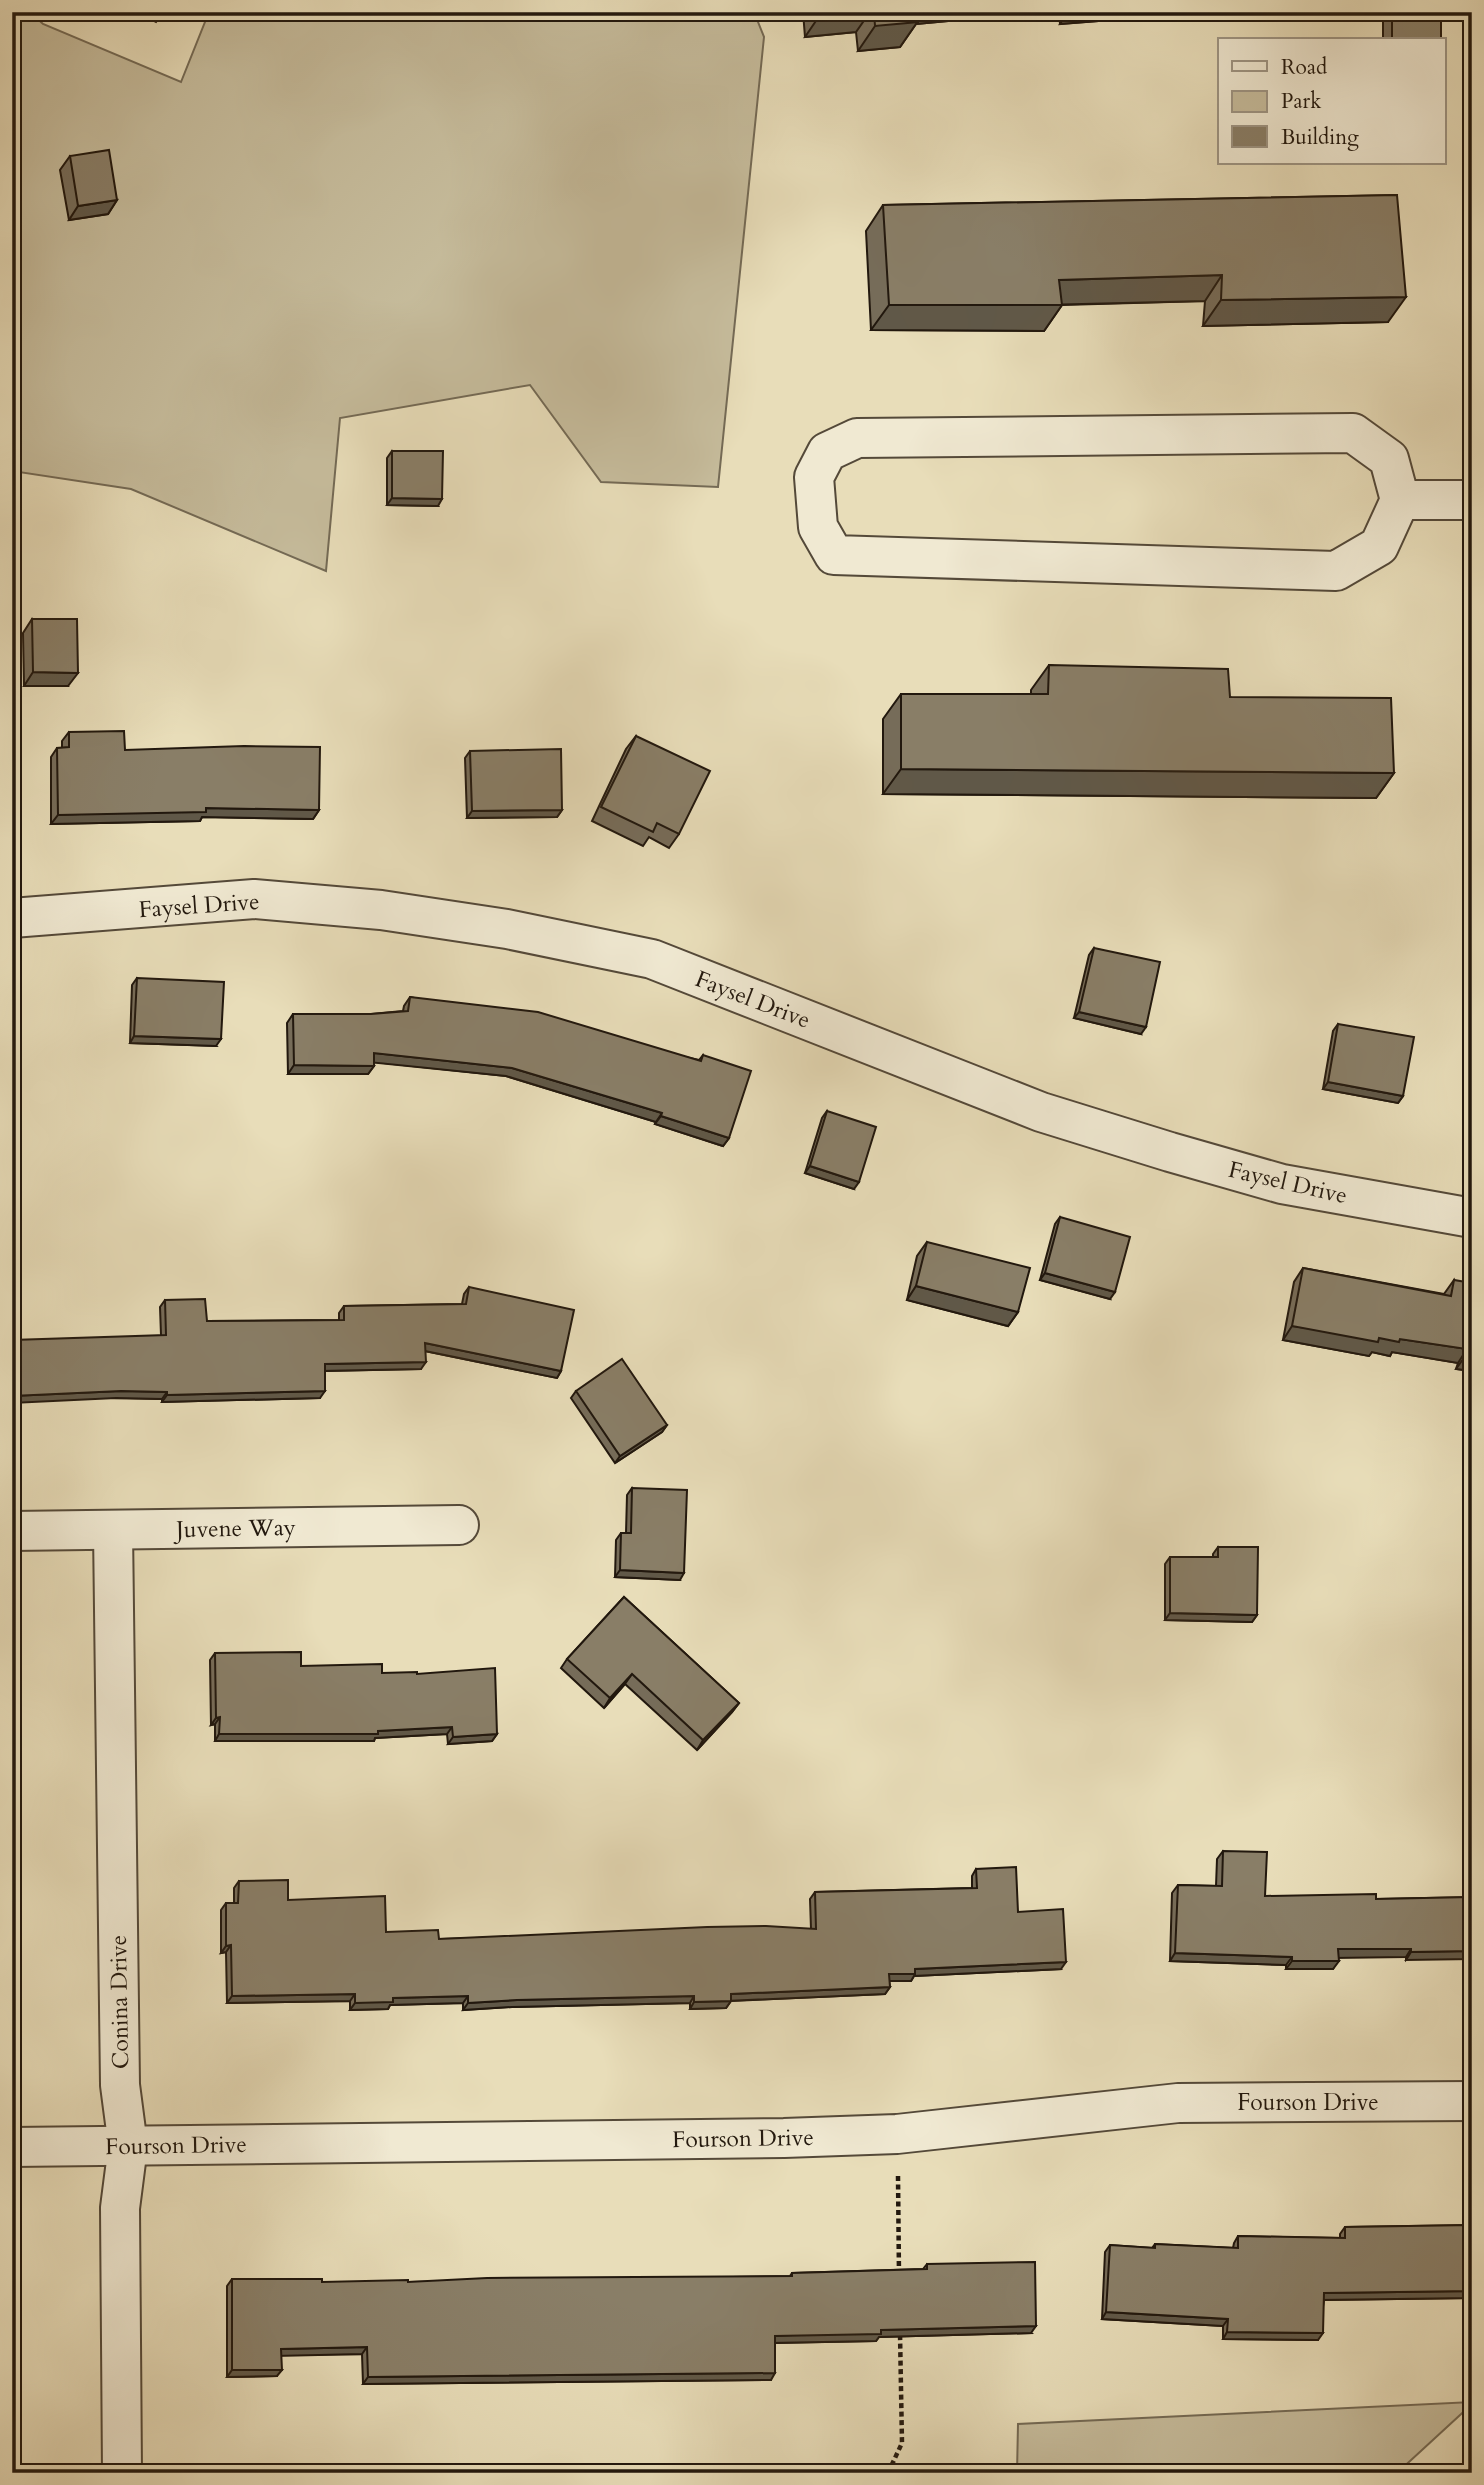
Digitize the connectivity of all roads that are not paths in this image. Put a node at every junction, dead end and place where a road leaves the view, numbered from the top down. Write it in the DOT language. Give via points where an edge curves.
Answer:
graph roads {
  1 [pos="1400,500"];
  2 [pos="1472,500"];
  3 [pos="12,918"];
  4 [pos="1472,1218"];
  5 [pos="459,1525"];
  6 [pos="113,1530"];
  7 [pos="12,1531"];
  8 [pos="1472,2102"];
  9 [pos="128,2146"];
  10 [pos="12,2147"];
  11 [pos="122,2473"];
  1 -- 1 [label="street" via="1379,546 1336,571 834,555 818,527 814,477 827,452 857,439 1353,433 1389,459"];
  1 -- 2 [label="street"];
  3 -- 4 [label="street, Faysel Drive" via="254,899 380,909 507,929 652,959 1041,1112 1170,1152 1282,1184"];
  5 -- 6 [label="street, Juvene Way"];
  6 -- 7 [label="street, Juvene Way"];
  6 -- 9 [label="street, Conina Drive" via="120,2085"];
  8 -- 9 [label="street, Fourson Drive" via="1178,2103 897,2134 784,2138"];
  9 -- 10 [label="street, Fourson Drive"];
  9 -- 11 [label="street, Conina Drive" via="120,2208"];
}
